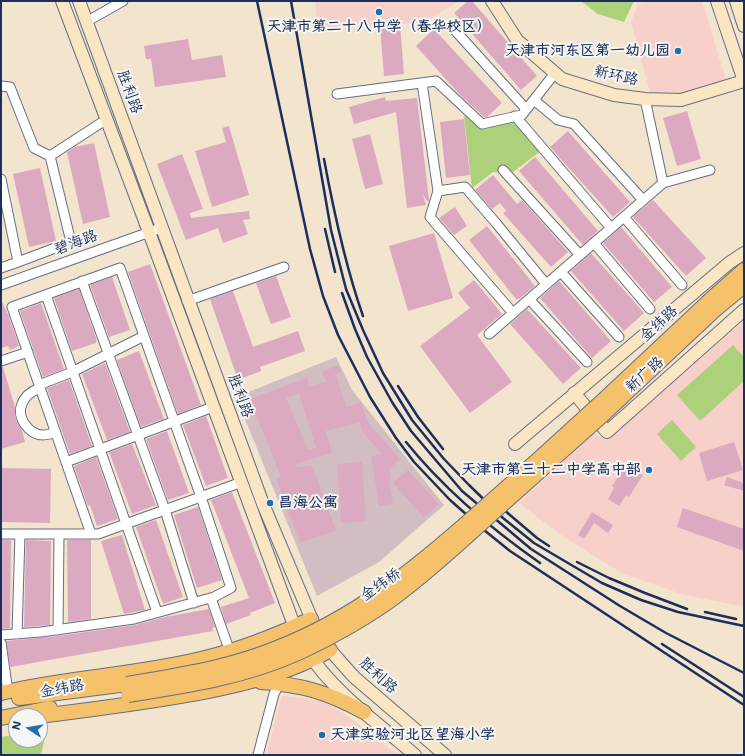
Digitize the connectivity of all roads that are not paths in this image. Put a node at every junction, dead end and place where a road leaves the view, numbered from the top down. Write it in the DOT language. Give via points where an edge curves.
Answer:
graph roads {
  1 [pos="62,1"];
  2 [pos="79,1"];
  3 [pos="124,1"];
  4 [pos="492,1"];
  5 [pos="717,1"];
  6 [pos="736,1"];
  7 [pos="86,22"];
  8 [pos="451,26"];
  9 [pos="744,26"];
  10 [pos="555,73"];
  11 [pos="744,81"];
  12 [pos="422,83"];
  13 [pos="1,86"];
  14 [pos="337,94"];
  15 [pos="645,99"];
  16 [pos="534,100"];
  17 [pos="526,109"];
  18 [pos="515,116"];
  19 [pos="107,119"];
  20 [pos="50,156"];
  21 [pos="503,170"];
  22 [pos="710,170"];
  23 [pos="1,179"];
  24 [pos="663,183"];
  25 [pos="438,191"];
  26 [pos="643,200"];
  27 [pos="624,217"];
  28 [pos="161,228"];
  29 [pos="611,228"];
  30 [pos="149,232"];
  31 [pos="594,242"];
  32 [pos="744,253"];
  33 [pos="580,255"];
  34 [pos="18,262"];
  35 [pos="284,267"];
  36 [pos="1,268"];
  37 [pos="744,270"];
  38 [pos="561,272"];
  39 [pos="82,281"];
  40 [pos="546,284"];
  41 [pos="1,285"];
  42 [pos="682,285"];
  43 [pos="744,286"];
  44 [pos="46,295"];
  45 [pos="529,299"];
  46 [pos="187,300"];
  47 [pos="650,309"];
  48 [pos="744,310"];
  49 [pos="513,313"];
  50 [pos="489,334"];
  51 [pos="144,336"];
  52 [pos="619,337"];
  53 [pos="28,352"];
  54 [pos="108,354"];
  55 [pos="1,361"];
  56 [pos="587,362"];
  57 [pos="72,372"];
  58 [pos="40,386"];
  59 [pos="574,393"];
  60 [pos="213,407"];
  61 [pos="602,409"];
  62 [pos="174,422"];
  63 [pos="56,433"];
  64 [pos="138,435"];
  65 [pos="515,444"];
  66 [pos="100,449"];
  67 [pos="66,462"];
  68 [pos="242,482"];
  69 [pos="201,497"];
  70 [pos="165,510"];
  71 [pos="125,524"];
  72 [pos="1,534"];
  73 [pos="20,534"];
  74 [pos="59,534"];
  75 [pos="91,534"];
  76 [pos="211,598"];
  77 [pos="194,603"];
  78 [pos="157,612"];
  79 [pos="311,619"];
  80 [pos="294,627"];
  81 [pos="58,630"];
  82 [pos="17,634"];
  83 [pos="1,635"];
  84 [pos="1,643"];
  85 [pos="330,650"];
  86 [pos="230,652"];
  87 [pos="313,660"];
  88 [pos="297,667"];
  89 [pos="252,682"];
  90 [pos="279,683"];
  91 [pos="128,690"];
  92 [pos="3,695"];
  93 [pos="364,712"];
  94 [pos="48,715"];
  95 [pos="1,719"];
  96 [pos="258,755"];
  97 [pos="415,755"];
  98 [pos="445,755"];
  1 -- 19 [label="main road, 胜利路"];
  2 -- 7 [label="main road, 胜利路"];
  3 -- 7 [label="street"];
  4 -- 10 [label="main road, 新环路" via="517,40"];
  5 -- 11 [label="main road"];
  6 -- 9 [label="main road"];
  7 -- 28 [label="main road, 胜利路"];
  8 -- 17 [label="street"];
  10 -- 15 [label="main road, 新环路" via="562,80 614,95"];
  10 -- 16 [label="street"];
  11 -- 15 [label="main road, 新环路" via="680,100"];
  12 -- 14 [label="street"];
  12 -- 18 [label="street" via="436,81 482,124"];
  12 -- 25 [label="street"];
  13 -- 20 [label="street" via="10,87 34,148"];
  15 -- 24 [label="street"];
  16 -- 17 [label="street"];
  16 -- 26 [label="street" via="558,120 574,124"];
  17 -- 18 [label="street" via="522,115"];
  18 -- 29 [label="street"];
  19 -- 20 [label="street"];
  19 -- 30 [label="main road, 胜利路"];
  20 -- 34 [label="street" via="71,242"];
  21 -- 33 [label="street"];
  22 -- 24 [label="street"];
  23 -- 34 [label="street"];
  24 -- 26 [label="street"];
  25 -- 40 [label="street" via="465,187"];
  25 -- 49 [label="street" via="430,217"];
  26 -- 27 [label="street"];
  27 -- 29 [label="street"];
  27 -- 42 [label="street"];
  28 -- 30 [label="street, 碧海路"];
  28 -- 46 [label="main road, 胜利路"];
  29 -- 31 [label="street"];
  30 -- 41 [label="street, 碧海路"];
  30 -- 60 [label="main road, 胜利路"];
  31 -- 33 [label="street"];
  31 -- 47 [label="street"];
  32 -- 59 [label="main road, 新广路"];
  33 -- 38 [label="street"];
  34 -- 36 [label="street"];
  35 -- 46 [label="street"];
  37 -- 61 [label="main road, 金纬路" via="711,299"];
  38 -- 40 [label="street"];
  38 -- 52 [label="street"];
  39 -- 44 [label="street"];
  39 -- 51 [label="street" via="120,268"];
  39 -- 54 [label="street"];
  40 -- 45 [label="street"];
  43 -- 61 [label="main road, 金纬路"];
  44 -- 53 [label="street" via="12,307"];
  44 -- 57 [label="street"];
  45 -- 49 [label="street"];
  45 -- 56 [label="street"];
  46 -- 79 [label="main road, 胜利路" via="263,504"];
  48 -- 59 [label="main road, 新广路" via="607,432"];
  49 -- 50 [label="street"];
  51 -- 54 [label="street"];
  51 -- 62 [label="street"];
  53 -- 55 [label="street"];
  53 -- 58 [label="street"];
  54 -- 57 [label="street"];
  54 -- 64 [label="street"];
  57 -- 58 [label="street"];
  57 -- 66 [label="street"];
  58 -- 63 [label="street"];
  58 -- 63 [label="street" via="27,395 21,404 21,415 25,425 32,432 43,435"];
  59 -- 65 [label="main road, 新广路"];
  60 -- 62 [label="street"];
  60 -- 68 [label="main road, 胜利路"];
  61 -- 91 [label="main road, 金纬桥, bridge" via="439,547 356,609 324,627 248,659"];
  62 -- 64 [label="street"];
  62 -- 69 [label="street"];
  63 -- 67 [label="street"];
  64 -- 66 [label="street"];
  64 -- 70 [label="street"];
  66 -- 67 [label="street"];
  66 -- 71 [label="street"];
  67 -- 75 [label="street"];
  68 -- 69 [label="street"];
  68 -- 80 [label="main road, 胜利路"];
  69 -- 70 [label="street"];
  69 -- 76 [label="street" via="231,588"];
  70 -- 71 [label="street"];
  70 -- 77 [label="street"];
  71 -- 75 [label="street"];
  71 -- 78 [label="street"];
  72 -- 73 [label="street"];
  73 -- 74 [label="street"];
  73 -- 82 [label="street"];
  74 -- 75 [label="street"];
  74 -- 81 [label="street"];
  76 -- 77 [label="street"];
  76 -- 86 [label="street"];
  77 -- 78 [label="street"];
  78 -- 81 [label="street" via="134,619"];
  79 -- 80 [label="main road"];
  79 -- 85 [label="main road, 胜利路"];
  80 -- 86 [label="main road"];
  80 -- 87 [label="main road, 胜利路"];
  81 -- 82 [label="street"];
  82 -- 83 [label="street"];
  84 -- 92 [label="street"];
  85 -- 87 [label="main road"];
  85 -- 98 [label="main road, 胜利路" via="354,677"];
  86 -- 92 [label="main road" via="204,659"];
  87 -- 88 [label="main road"];
  87 -- 93 [label="main road, 胜利路"];
  88 -- 89 [label="main road"];
  88 -- 90 [label="street"];
  89 -- 90 [label="main road"];
  89 -- 94 [label="main road" via="159,700"];
  90 -- 93 [label="main road" via="321,692"];
  90 -- 96 [label="street"];
  91 -- 92 [label="main road"];
  91 -- 95 [label="main road, 金纬路"];
  93 -- 97 [label="main road, 胜利路"];
}
